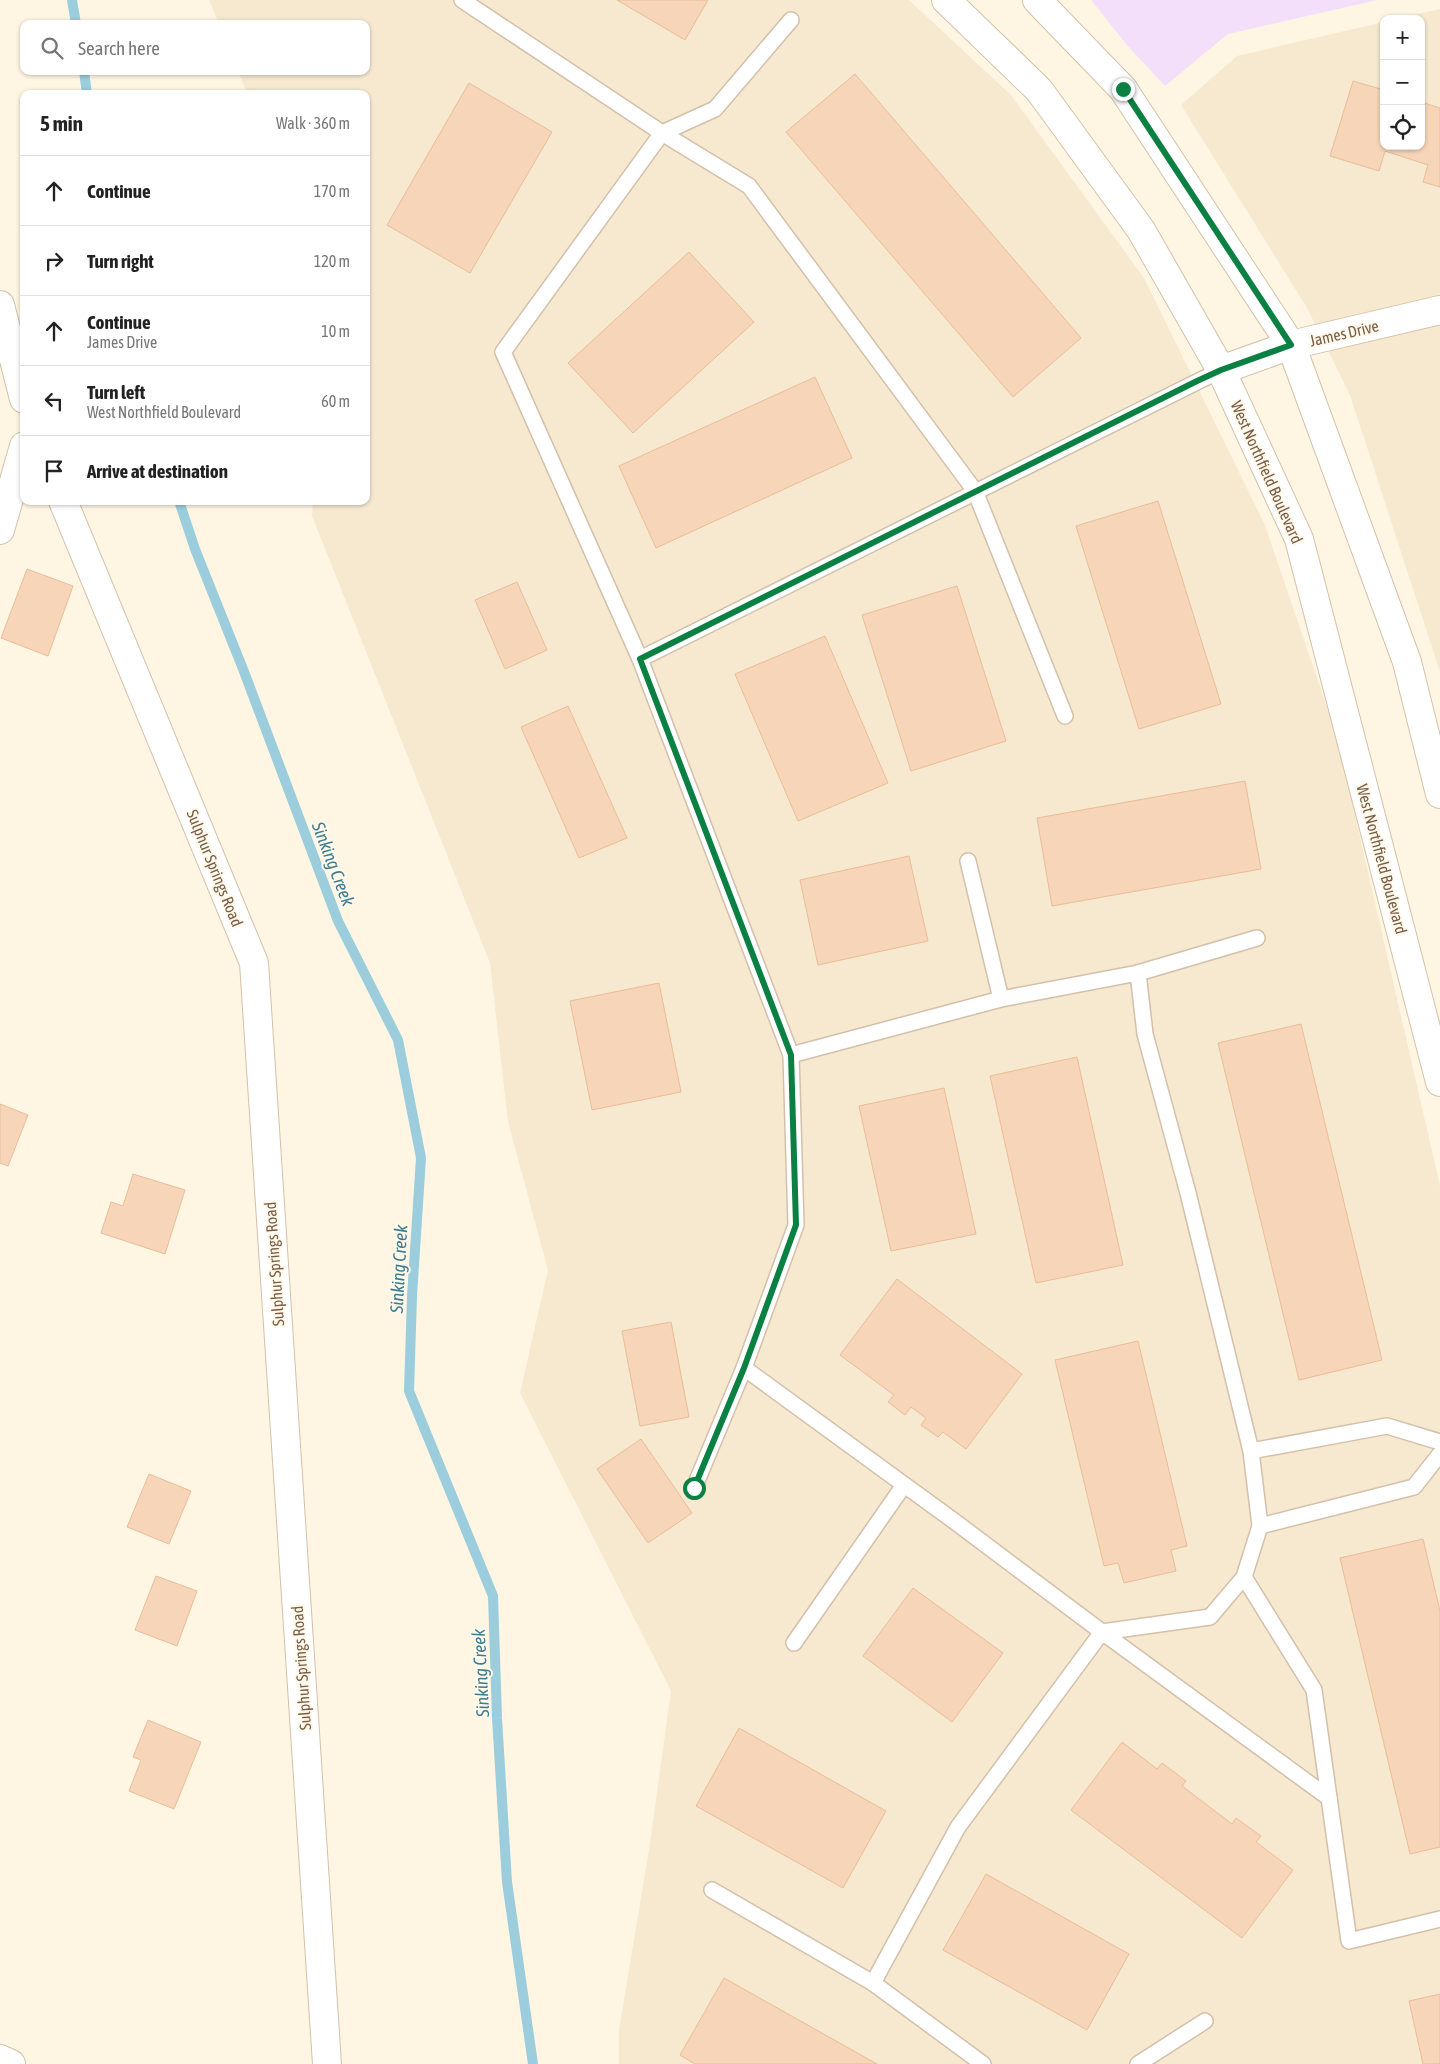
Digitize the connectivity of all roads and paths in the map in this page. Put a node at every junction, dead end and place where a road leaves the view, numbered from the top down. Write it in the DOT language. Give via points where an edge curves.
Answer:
graph roads {
  1 [pos="462,0"];
  2 [pos="946,0"];
  3 [pos="1038,0"];
  4 [pos="791,20"];
  5 [pos="662,133"];
  6 [pos="0,305"];
  7 [pos="1440,310"];
  8 [pos="1291,345"];
  9 [pos="1221,370"];
  10 [pos="20,383"];
  11 [pos="20,460"];
  12 [pos="974,491"];
  13 [pos="65,505"];
  14 [pos="0,530"];
  15 [pos="640,659"];
  16 [pos="1064,716"];
  17 [pos="1431,723"];
  18 [pos="1440,794"];
  19 [pos="968,861"];
  20 [pos="1256,938"];
  21 [pos="1138,973"];
  22 [pos="1001,999"];
  23 [pos="791,1055"];
  24 [pos="1440,1082"];
  25 [pos="744,1368"];
  26 [pos="1440,1442"];
  27 [pos="1251,1451"];
  28 [pos="1440,1454"];
  29 [pos="904,1485"];
  30 [pos="694,1488"];
  31 [pos="1260,1526"];
  32 [pos="1244,1577"];
  33 [pos="1102,1632"];
  34 [pos="794,1643"];
  35 [pos="1329,1798"];
  36 [pos="712,1890"];
  37 [pos="1440,1918"];
  38 [pos="873,1983"];
  39 [pos="1204,2022"];
  40 [pos="0,2059"];
  41 [pos="11,2064"];
  42 [pos="327,2064"];
  43 [pos="984,2064"];
  44 [pos="1138,2064"];
  1 -- 5 [label="lane"];
  2 -- 9 [label="main road, West Northfield Boulevard" via="1039,90 1142,230"];
  3 -- 8 [label="main road" via="1123,89"];
  4 -- 5 [label="lane" via="715,109"];
  5 -- 12 [label="lane" via="749,186"];
  5 -- 15 [label="lane" via="503,352"];
  6 -- 10 [label="main road"];
  7 -- 8 [label="main road, James Drive"];
  8 -- 9 [label="main road, James Drive"];
  8 -- 17 [label="main road"];
  9 -- 12 [label="lane"];
  9 -- 24 [label="main road, West Northfield Boulevard" via="1299,538"];
  11 -- 14 [label="main road"];
  12 -- 15 [label="lane"];
  12 -- 16 [label="lane"];
  13 -- 42 [label="main road, Sulphur Springs Road" via="254,963"];
  15 -- 23 [label="lane"];
  17 -- 18 [label="main road"];
  19 -- 22 [label="lane"];
  20 -- 21 [label="lane"];
  21 -- 22 [label="lane"];
  21 -- 27 [label="lane" via="1145,1034 1188,1193"];
  22 -- 23 [label="lane"];
  23 -- 25 [label="lane" via="796,1225"];
  25 -- 29 [label="lane"];
  25 -- 30 [label="lane"];
  26 -- 27 [label="lane" via="1387,1426"];
  27 -- 31 [label="lane"];
  28 -- 31 [label="lane" via="1414,1487"];
  29 -- 33 [label="lane"];
  29 -- 34 [label="lane"];
  31 -- 32 [label="lane"];
  32 -- 33 [label="lane" via="1210,1617"];
  32 -- 35 [label="lane" via="1314,1690"];
  33 -- 35 [label="lane"];
  33 -- 38 [label="lane" via="958,1827"];
  35 -- 37 [label="lane" via="1349,1941"];
  36 -- 38 [label="lane"];
  38 -- 43 [label="lane"];
  39 -- 44 [label="lane"];
  40 -- 41 [label="main road"];
}
